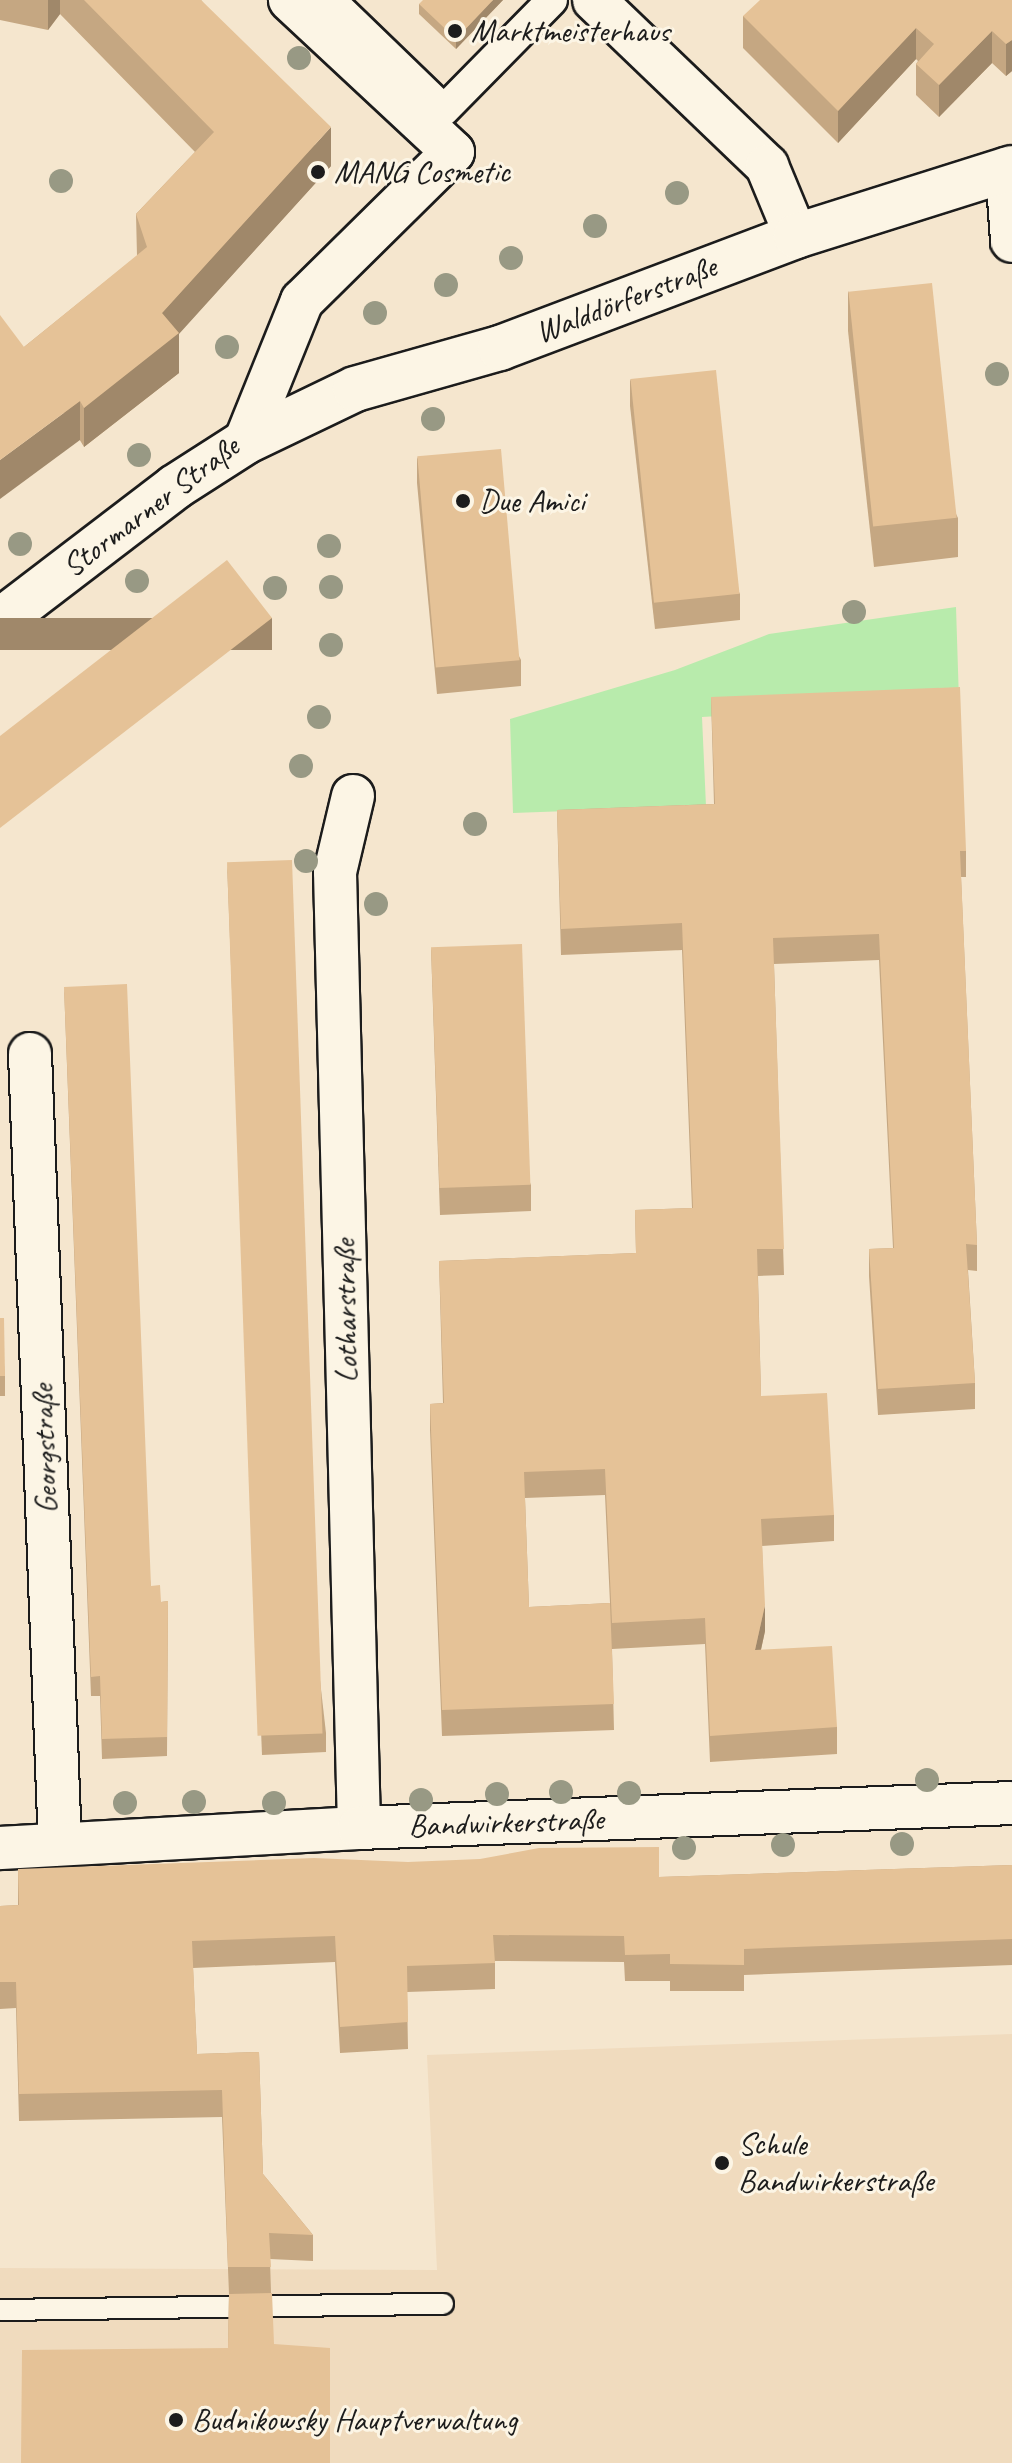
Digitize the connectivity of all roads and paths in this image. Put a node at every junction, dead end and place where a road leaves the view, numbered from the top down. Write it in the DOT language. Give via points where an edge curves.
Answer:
graph roads {
  1 [pos="290,0"];
  2 [pos="330,0"];
  3 [pos="552,0"];
  4 [pos="610,5"];
  5 [pos="1009,169"];
  6 [pos="796,236"];
  7 [pos="1012,241"];
  8 [pos="245,442"];
  9 [pos="0,621"];
  10 [pos="353,796"];
  11 [pos="30,1054"];
  12 [pos="1012,1803"];
  13 [pos="359,1828"];
  14 [pos="60,1844"];
  15 [pos="0,1848"];
  16 [pos="443,2304"];
  17 [pos="0,2310"];
  1 -- 8 [label="street, Stormarner Straße" via="453,152 302,301"];
  2 -- 3 [label="street" via="444,110"];
  4 -- 6 [label="street" via="767,166"];
  5 -- 6 [label="street, Walddörferstraße"];
  5 -- 7 [label="street"];
  6 -- 8 [label="street, Walddörferstraße" via="500,348 355,389"];
  8 -- 9 [label="street, Stormarner Straße" via="175,487"];
  10 -- 13 [label="street, Lotharstraße" via="335,872"];
  11 -- 14 [label="street, Georgstraße"];
  12 -- 13 [label="street, Bandwirkerstraße"];
  13 -- 14 [label="street, Bandwirkerstraße"];
  14 -- 15 [label="street, Bandwirkerstraße"];
  16 -- 17 [label="lane"];
}
